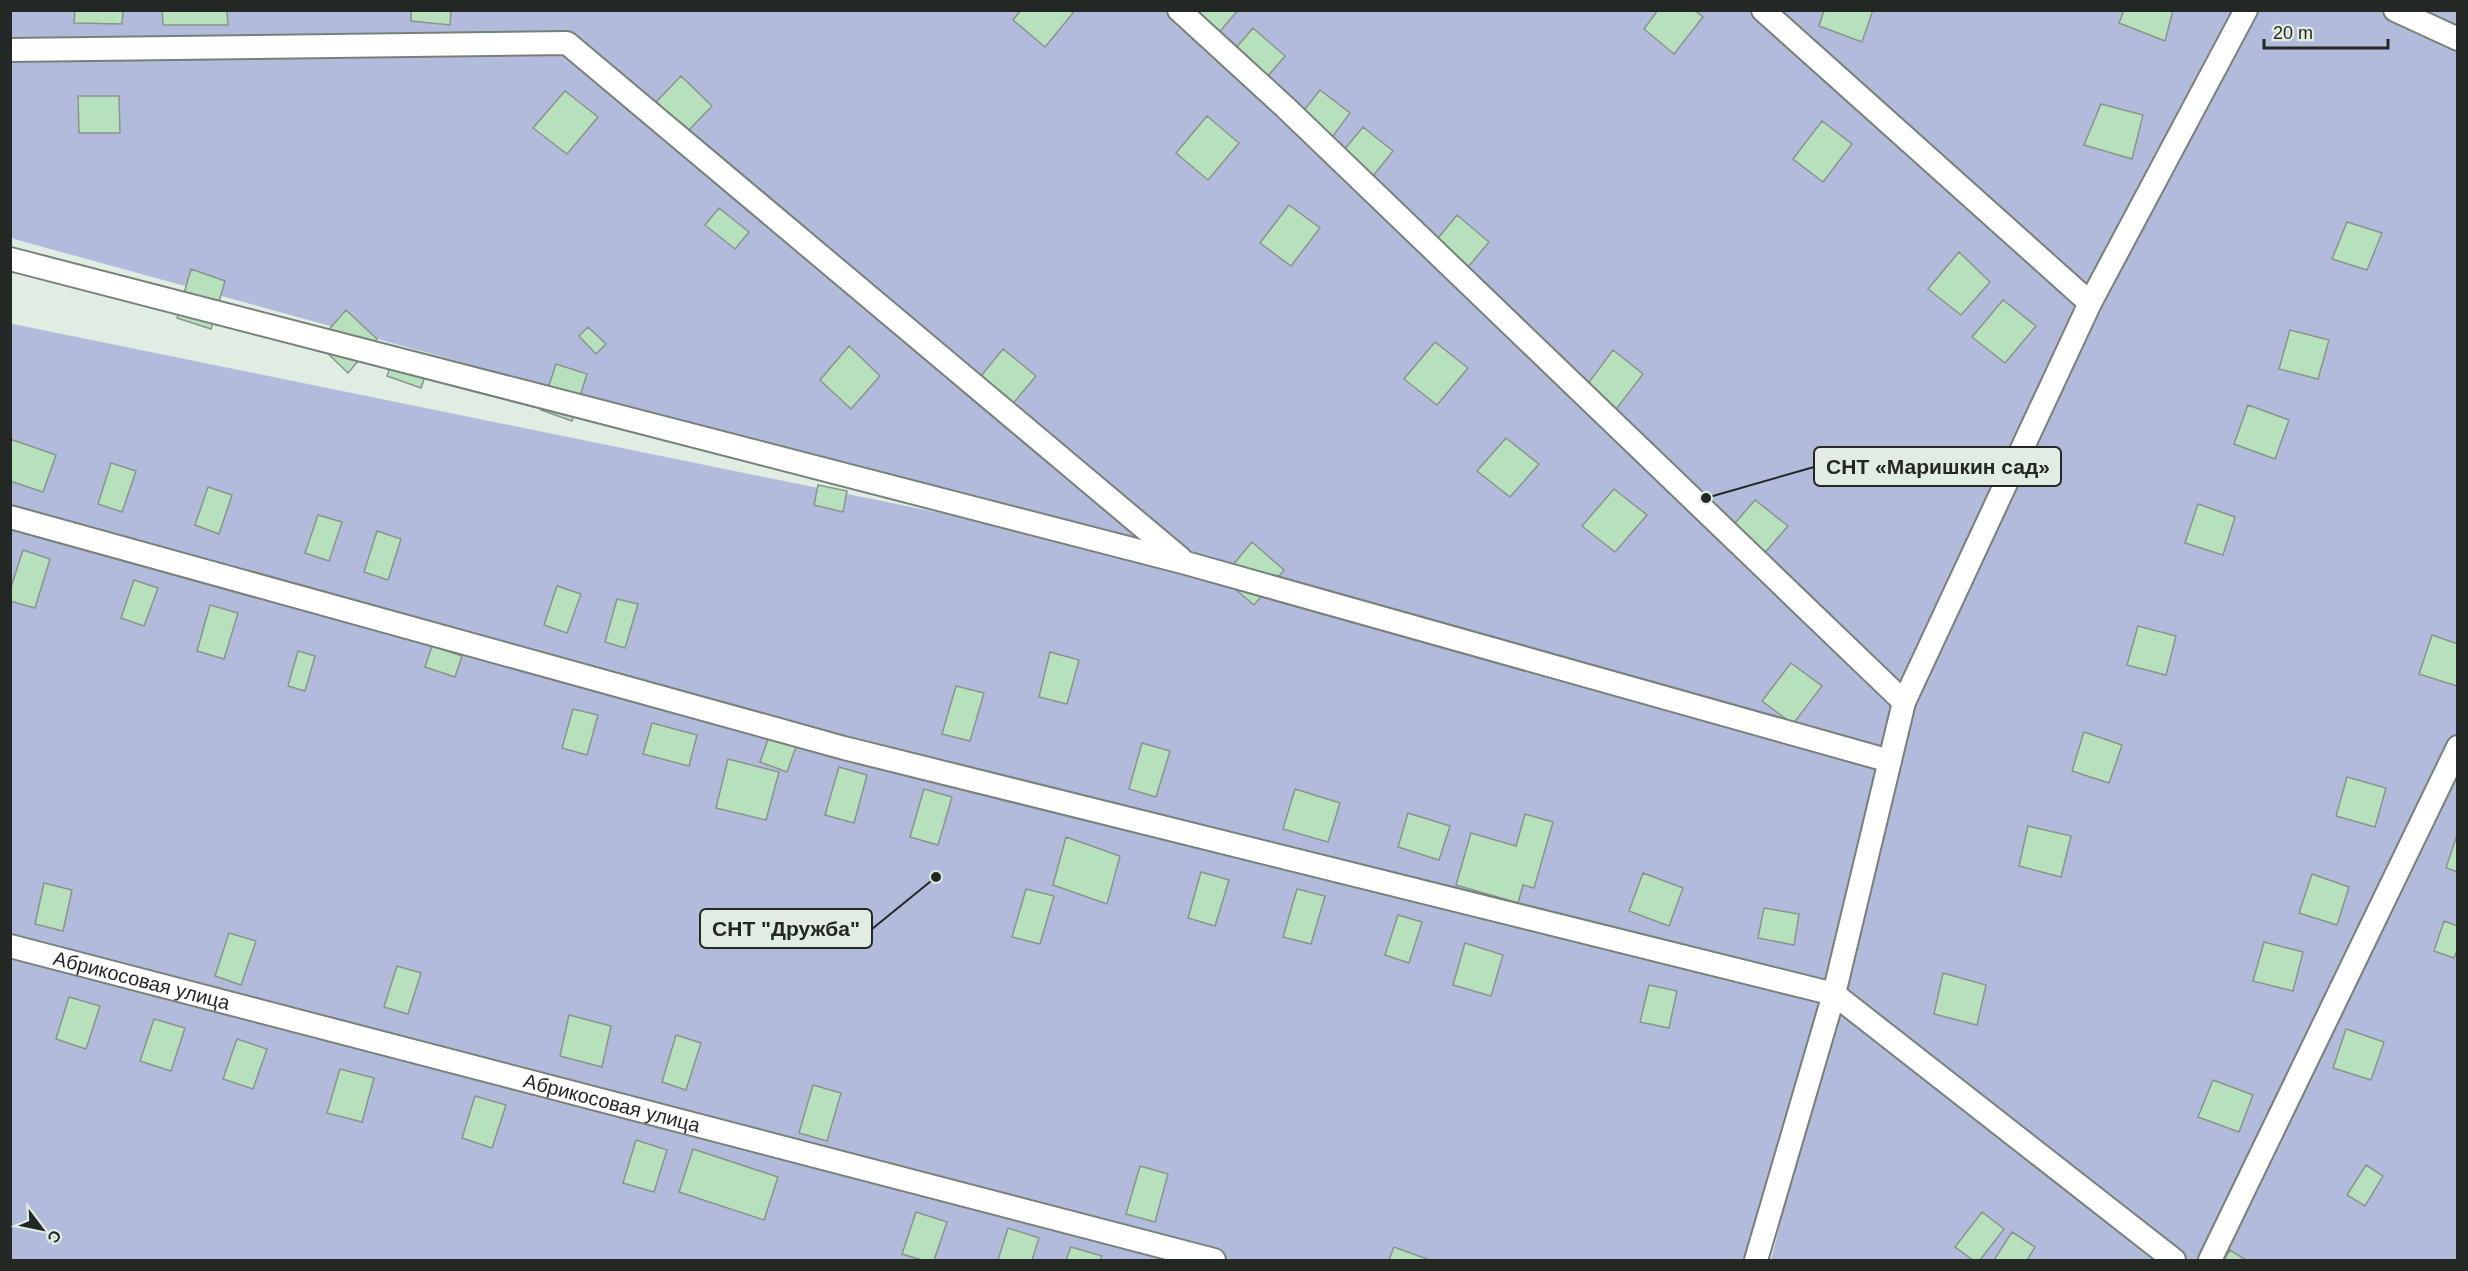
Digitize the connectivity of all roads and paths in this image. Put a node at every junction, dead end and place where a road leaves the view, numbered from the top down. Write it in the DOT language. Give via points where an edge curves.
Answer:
graph roads {
  1 [pos="1179,10"];
  2 [pos="1763,10"];
  3 [pos="2246,10"];
  4 [pos="2395,10"];
  5 [pos="1788,20"];
  6 [pos="2457,39"];
  7 [pos="10,50"];
  8 [pos="10,259"];
  9 [pos="2090,303"];
  10 [pos="10,516"];
  11 [pos="1186,563"];
  12 [pos="1905,702"];
  13 [pos="2457,747"];
  14 [pos="1890,761"];
  15 [pos="10,946"];
  16 [pos="1834,994"];
  17 [pos="1214,1260"];
  18 [pos="1756,1260"];
  19 [pos="2175,1260"];
  20 [pos="2210,1260"];
  1 -- 12 [label="lane" via="1294,115"];
  2 -- 5 [label="lane"];
  3 -- 9 [label="lane"];
  4 -- 6 [label="lane"];
  5 -- 9 [label="lane"];
  7 -- 11 [label="lane" via="567,43"];
  8 -- 11 [label="lane"];
  9 -- 12 [label="lane"];
  10 -- 16 [label="lane" via="844,748"];
  11 -- 14 [label="lane"];
  12 -- 14 [label="lane"];
  13 -- 20 [label="lane"];
  14 -- 16 [label="lane"];
  15 -- 17 [label="lane, Абрикосовая улица"];
  16 -- 18 [label="lane"];
  16 -- 19 [label="lane"];
}
